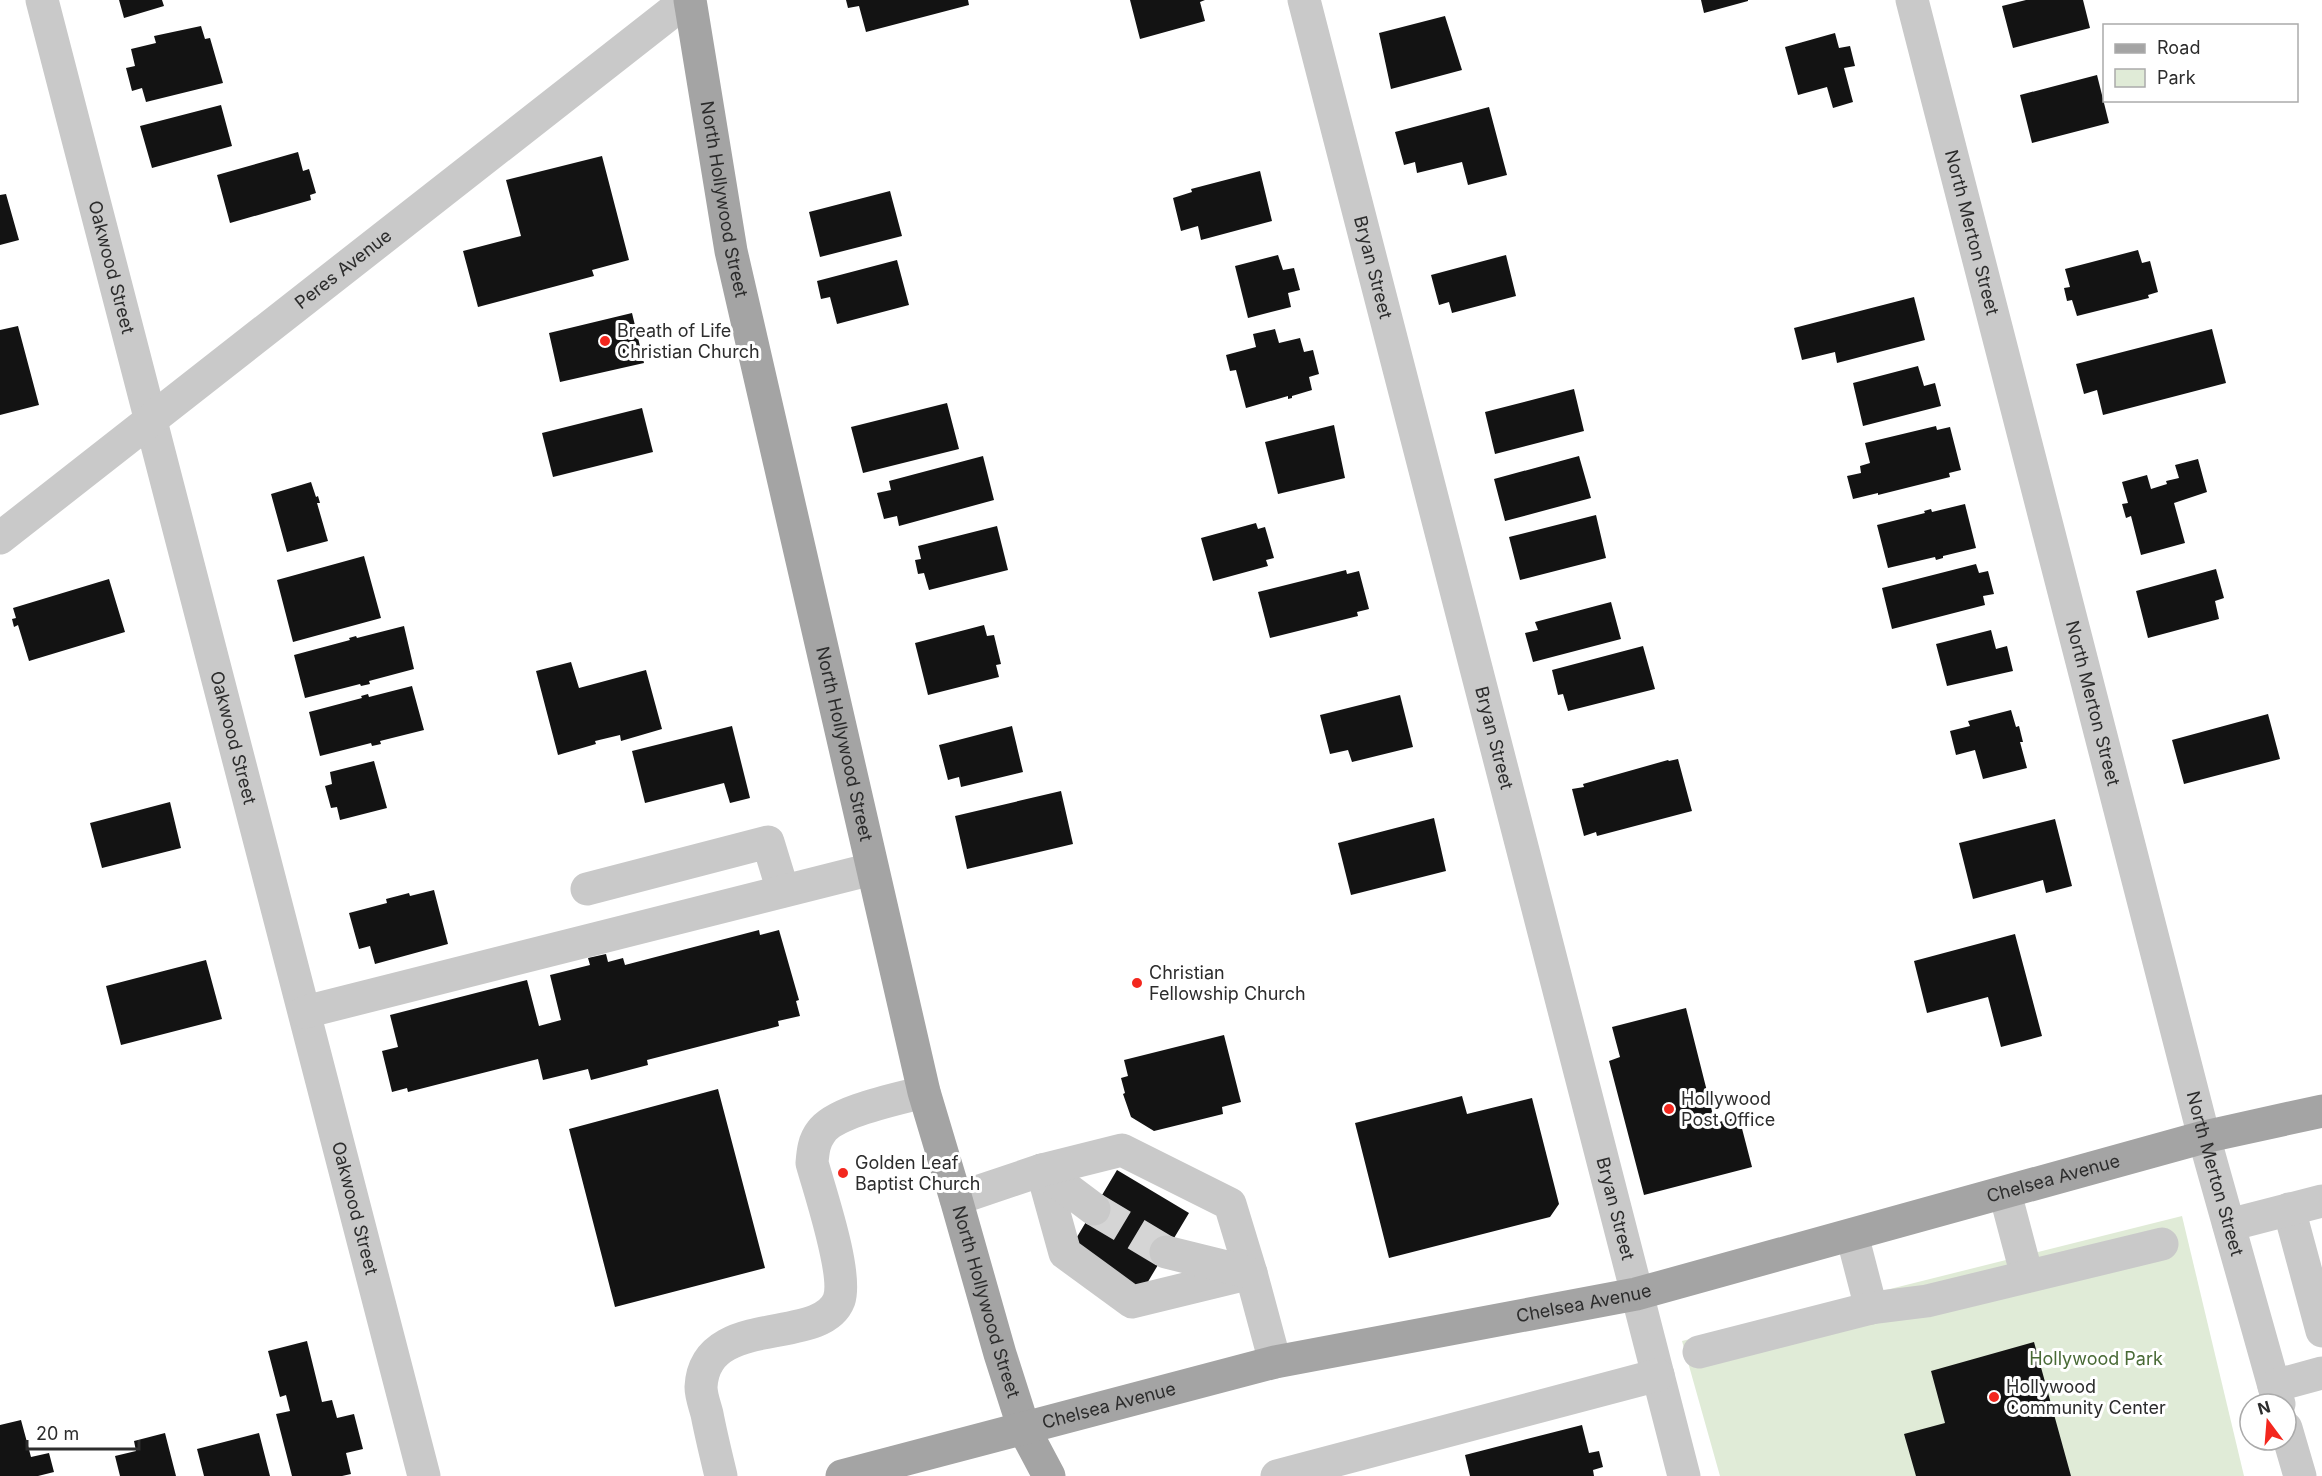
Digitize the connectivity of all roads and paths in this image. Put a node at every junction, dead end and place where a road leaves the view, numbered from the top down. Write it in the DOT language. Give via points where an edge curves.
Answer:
graph roads {
  1 [pos="42,0"];
  2 [pos="689,0"];
  3 [pos="1304,0"];
  4 [pos="1912,0"];
  5 [pos="152,418"];
  6 [pos="0,538"];
  7 [pos="872,869"];
  8 [pos="587,890"];
  9 [pos="783,891"];
  10 [pos="305,1012"];
  11 [pos="924,1092"];
  12 [pos="2322,1111"];
  13 [pos="2204,1137"];
  14 [pos="1042,1170"];
  15 [pos="2005,1192"];
  16 [pos="956,1199"];
  17 [pos="2322,1201"];
  18 [pos="1094,1209"];
  19 [pos="2289,1209"];
  20 [pos="2229,1225"];
  21 [pos="1851,1235"];
  22 [pos="2162,1244"];
  23 [pos="1166,1252"];
  24 [pos="1251,1273"];
  25 [pos="2027,1276"];
  26 [pos="1636,1294"];
  27 [pos="1871,1308"];
  28 [pos="2322,1331"];
  29 [pos="1700,1352"];
  30 [pos="1275,1362"];
  31 [pos="2322,1372"];
  32 [pos="1658,1375"];
  33 [pos="2276,1392"];
  34 [pos="2283,1392"];
  35 [pos="1024,1429"];
  36 [pos="2293,1452"];
  37 [pos="424,1476"];
  38 [pos="721,1476"];
  39 [pos="842,1476"];
  40 [pos="1049,1476"];
  41 [pos="1277,1476"];
  42 [pos="1684,1476"];
  43 [pos="2300,1476"];
  1 -- 5 [label="street, Oakwood Street"];
  2 -- 5 [label="street, Peres Avenue"];
  2 -- 7 [label="main road, North Hollywood Street" via="731,251"];
  3 -- 26 [label="street, Bryan Street"];
  4 -- 13 [label="street, North Merton Street"];
  5 -- 6 [label="street, Peres Avenue"];
  5 -- 10 [label="street, Oakwood Street"];
  7 -- 9 [label="street"];
  7 -- 11 [label="main road, North Hollywood Street"];
  8 -- 9 [label="street" via="768,842"];
  9 -- 10 [label="street"];
  10 -- 37 [label="street, Oakwood Street"];
  11 -- 16 [label="main road, North Hollywood Street"];
  11 -- 38 [label="street" via="842,1115 821,1130 813,1147 812,1162 839,1269 839,1301 824,1318 737,1340 717,1350 704,1366 701,1390"];
  12 -- 13 [label="main road, Chelsea Avenue"];
  13 -- 15 [label="main road, Chelsea Avenue"];
  13 -- 20 [label="street, North Merton Street"];
  14 -- 16 [label="street"];
  14 -- 18 [label="street"];
  14 -- 24 [label="street" via="1122,1150 1230,1204"];
  14 -- 24 [label="street" via="1065,1253 1132,1302"];
  15 -- 21 [label="main road, Chelsea Avenue"];
  15 -- 25 [label="street"];
  16 -- 35 [label="main road, North Hollywood Street"];
  17 -- 19 [label="street"];
  19 -- 20 [label="street"];
  19 -- 28 [label="street"];
  20 -- 33 [label="street, North Merton Street"];
  21 -- 26 [label="main road, Chelsea Avenue"];
  21 -- 27 [label="street"];
  22 -- 25 [label="street"];
  23 -- 24 [label="street"];
  24 -- 30 [label="street"];
  25 -- 27 [label="street" via="1927,1300"];
  26 -- 30 [label="main road, Chelsea Avenue"];
  26 -- 32 [label="street, Bryan Street"];
  27 -- 29 [label="street"];
  30 -- 35 [label="main road, Chelsea Avenue"];
  31 -- 34 [label="street"];
  32 -- 41 [label="street"];
  32 -- 42 [label="street, Bryan Street"];
  35 -- 39 [label="main road, Chelsea Avenue"];
  35 -- 40 [label="main road, North Hollywood Street"];
  36 -- 43 [label="street"];
}
